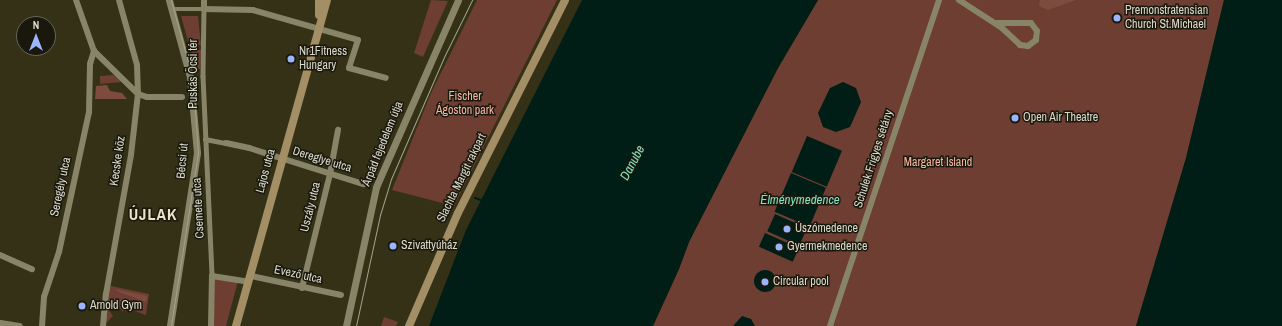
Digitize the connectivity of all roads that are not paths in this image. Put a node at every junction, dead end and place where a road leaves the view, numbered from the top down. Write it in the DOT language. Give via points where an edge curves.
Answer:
graph roads {
  1 [pos="76,0"];
  2 [pos="119,0"];
  3 [pos="169,0"];
  4 [pos="204,0"];
  5 [pos="324,0"];
  6 [pos="458,0"];
  7 [pos="565,0"];
  8 [pos="939,0"];
  9 [pos="959,0"];
  10 [pos="172,9"];
  11 [pos="204,9"];
  12 [pos="996,23"];
  13 [pos="318,25"];
  14 [pos="94,51"];
  15 [pos="386,78"];
  16 [pos="138,94"];
  17 [pos="182,97"];
  18 [pos="338,130"];
  19 [pos="205,139"];
  20 [pos="226,143"];
  21 [pos="282,159"];
  22 [pos="330,174"];
  23 [pos="363,184"];
  24 [pos="0,255"];
  25 [pos="32,269"];
  26 [pos="212,276"];
  27 [pos="250,279"];
  28 [pos="302,288"];
  29 [pos="341,295"];
  30 [pos="0,323"];
  31 [pos="18,326"];
  32 [pos="42,326"];
  33 [pos="103,326"];
  34 [pos="170,326"];
  35 [pos="211,326"];
  36 [pos="236,326"];
  37 [pos="346,326"];
  38 [pos="409,326"];
  39 [pos="830,326"];
  1 -- 14 [label="street"];
  2 -- 16 [label="street, Kecske köz" via="137,65"];
  3 -- 10 [label="street, Bécsi út"];
  4 -- 11 [label="street"];
  5 -- 13 [label="main road, Lajos utca"];
  6 -- 37 [label="street, Árpád fejedelem útja" via="376,187"];
  7 -- 38 [label="main road, Slachta Margit rakpart" via="458,213"];
  8 -- 39 [label="street, Schulek Frigyes sétány"];
  9 -- 12 [label="street"];
  10 -- 11 [label="street"];
  10 -- 34 [label="street, Bécsi út" via="190,77 197,153"];
  11 -- 13 [label="street" via="252,10"];
  11 -- 19 [label="street, Puskás Öcsi tér"];
  12 -- 12 [label="street" via="1031,23 1036,27 1036,40 1028,46 1020,45"];
  13 -- 15 [label="street" via="358,40 349,68"];
  13 -- 21 [label="main road, Lajos utca"];
  14 -- 16 [label="street"];
  14 -- 32 [label="street, Seregély utca" via="90,64 89,112 59,252 48,285"];
  16 -- 17 [label="street" via="147,97"];
  16 -- 33 [label="street, Kecske köz" via="131,155 106,294"];
  18 -- 22 [label="street, Uszály utca"];
  19 -- 20 [label="street, Dereglye utca"];
  19 -- 26 [label="street, Csemete utca"];
  20 -- 21 [label="street, Dereglye utca"];
  21 -- 22 [label="street, Dereglye utca"];
  21 -- 27 [label="main road, Lajos utca"];
  22 -- 23 [label="street, Dereglye utca"];
  22 -- 28 [label="street, Uszály utca"];
  24 -- 25 [label="street"];
  26 -- 27 [label="street, Evező utca"];
  26 -- 35 [label="street"];
  27 -- 28 [label="street, Evező utca"];
  27 -- 36 [label="main road, Lajos utca"];
  28 -- 29 [label="street, Evező utca"];
  30 -- 31 [label="street"];
}
